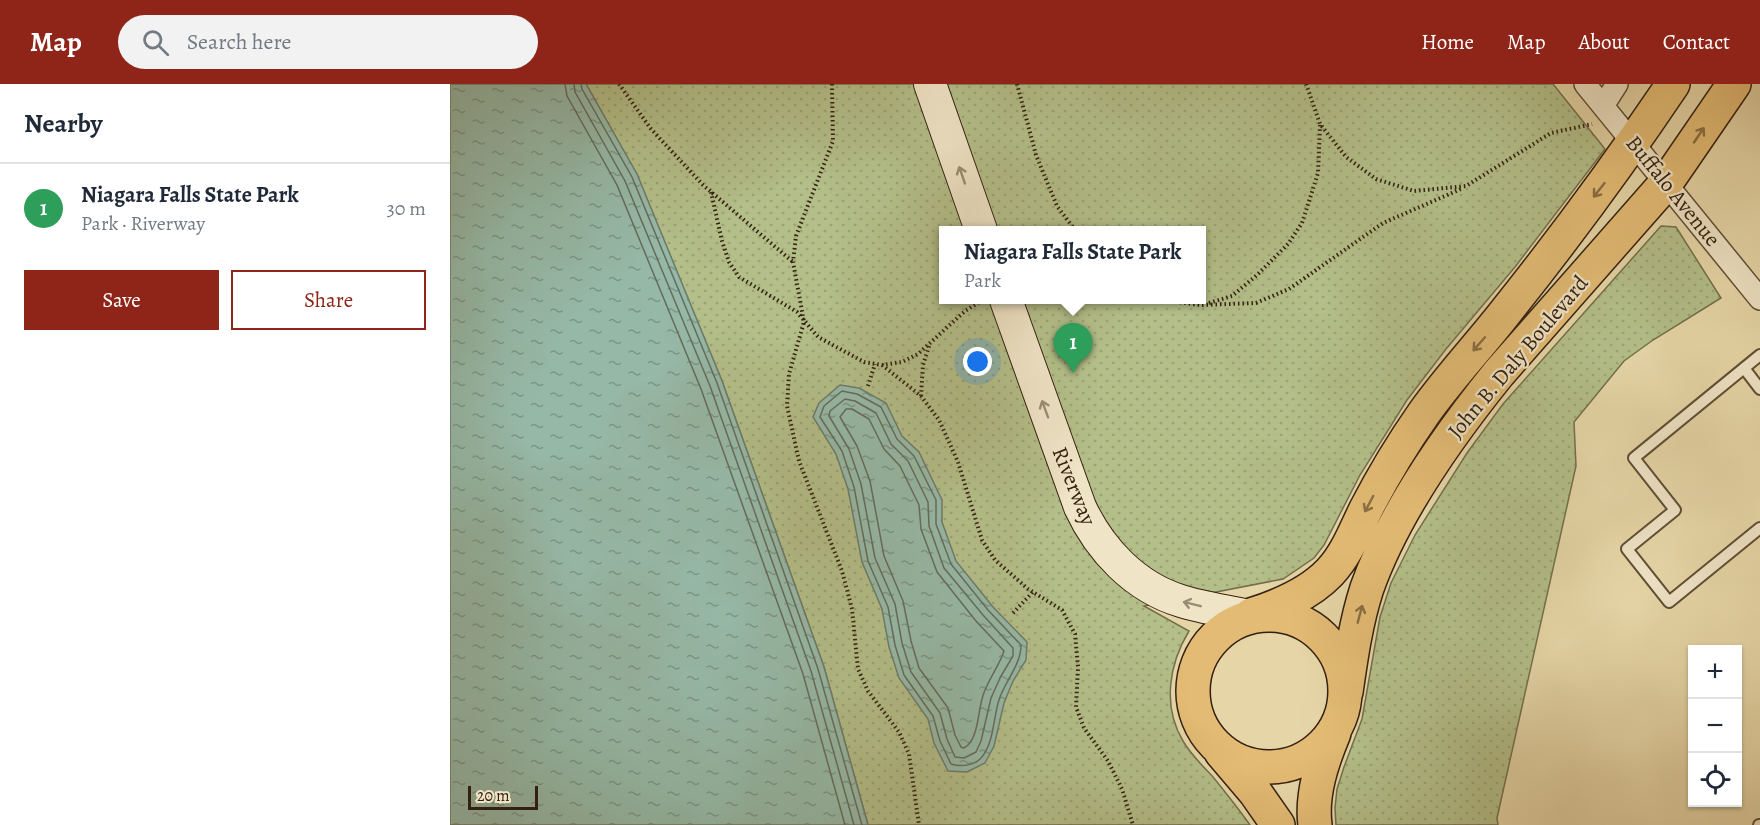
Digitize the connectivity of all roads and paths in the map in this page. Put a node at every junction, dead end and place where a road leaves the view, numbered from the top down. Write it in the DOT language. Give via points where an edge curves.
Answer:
graph roads {
  1 [pos="619,84"];
  2 [pos="832,84"];
  3 [pos="930,84"];
  4 [pos="1017,84"];
  5 [pos="1306,84"];
  6 [pos="1585,84"];
  7 [pos="1617,84"];
  8 [pos="1673,84"];
  9 [pos="1734,84"];
  10 [pos="1599,115"];
  11 [pos="1320,124"];
  12 [pos="1633,143"];
  13 [pos="1666,183"];
  14 [pos="1466,186"];
  15 [pos="711,192"];
  16 [pos="979,226"];
  17 [pos="1071,226"];
  18 [pos="793,262"];
  19 [pos="1760,298"];
  20 [pos="977,304"];
  21 [pos="1007,304"];
  22 [pos="1194,304"];
  23 [pos="1205,304"];
  24 [pos="1206,304"];
  25 [pos="1202,305"];
  26 [pos="804,322"];
  27 [pos="931,340"];
  28 [pos="1760,356"];
  29 [pos="875,364"];
  30 [pos="882,365"];
  31 [pos="1744,368"];
  32 [pos="868,386"];
  33 [pos="1760,389"];
  34 [pos="921,396"];
  35 [pos="1760,528"];
  36 [pos="1033,592"];
  37 [pos="1013,613"];
  38 [pos="1250,616"];
  39 [pos="1343,706"];
  40 [pos="1220,751"];
  41 [pos="919,825"];
  42 [pos="1133,825"];
  43 [pos="1278,825"];
  44 [pos="1315,825"];
  1 -- 15 [label="path" via="651,129"];
  2 -- 18 [label="path" via="833,141 796,236"];
  16 -- 3 [label="main road, one-way"];
  4 -- 17 [label="path" via="1036,155 1057,206"];
  5 -- 11 [label="path"];
  6 -- 10 [label="street, Buffalo Avenue"];
  7 -- 10 [label="street"];
  8 -- 12 [label="highway, John B. Daly Boulevard"];
  13 -- 9 [label="highway, John B. Daly Boulevard, one-way"];
  10 -- 12 [label="street, Buffalo Avenue"];
  10 -- 14 [label="path" via="1551,132"];
  11 -- 14 [label="path" via="1346,157 1376,179 1414,191"];
  11 -- 24 [label="path" via="1318,173 1302,223 1288,244 1257,275 1232,296"];
  12 -- 13 [label="street, Buffalo Avenue"];
  12 -- 38 [label="highway, John B. Daly Boulevard, one-way" via="1424,413 1336,565 1303,593"];
  13 -- 19 [label="street, Buffalo Avenue"];
  39 -- 13 [label="highway, John B. Daly Boulevard, one-way" via="1367,588 1402,512 1448,440 1492,382"];
  14 -- 25 [label="path" via="1383,223 1289,289 1256,303"];
  15 -- 18 [label="path"];
  15 -- 26 [label="path" via="722,241 739,277 790,307"];
  18 -- 26 [label="path"];
  20 -- 27 [label="path"];
  38 -- 21 [label="main road, Riverway, one-way" via="1192,604 1157,591 1134,576 1099,542 1080,507"];
  22 -- 25 [label="path"];
  23 -- 25 [label="path"];
  26 -- 29 [label="path" via="818,338"];
  26 -- 41 [label="path" via="789,374 787,406 799,461 842,571 852,609 858,669 909,754"];
  27 -- 30 [label="path" via="918,354"];
  27 -- 34 [label="path" via="923,365"];
  28 -- 31 [label="lane"];
  29 -- 30 [label="path"];
  29 -- 32 [label="path"];
  30 -- 34 [label="path"];
  31 -- 33 [label="lane"];
  31 -- 35 [label="lane" via="1634,458 1674,510 1627,549 1669,602"];
  34 -- 36 [label="path" via="939,420 958,462 982,540 995,560"];
  36 -- 37 [label="path"];
  36 -- 42 [label="path" via="1062,610 1075,634 1076,707 1084,728 1122,789"];
  38 -- 39 [label="highway" via="1287,617 1320,637 1339,662 1345,681"];
  38 -- 40 [label="highway" via="1232,623 1215,637 1196,672 1194,699 1198,719"];
  39 -- 40 [label="highway" via="1335,730 1305,757 1262,765 1246,763"];
  39 -- 44 [label="highway" via="1317,784"];
  40 -- 43 [label="highway"];
}
